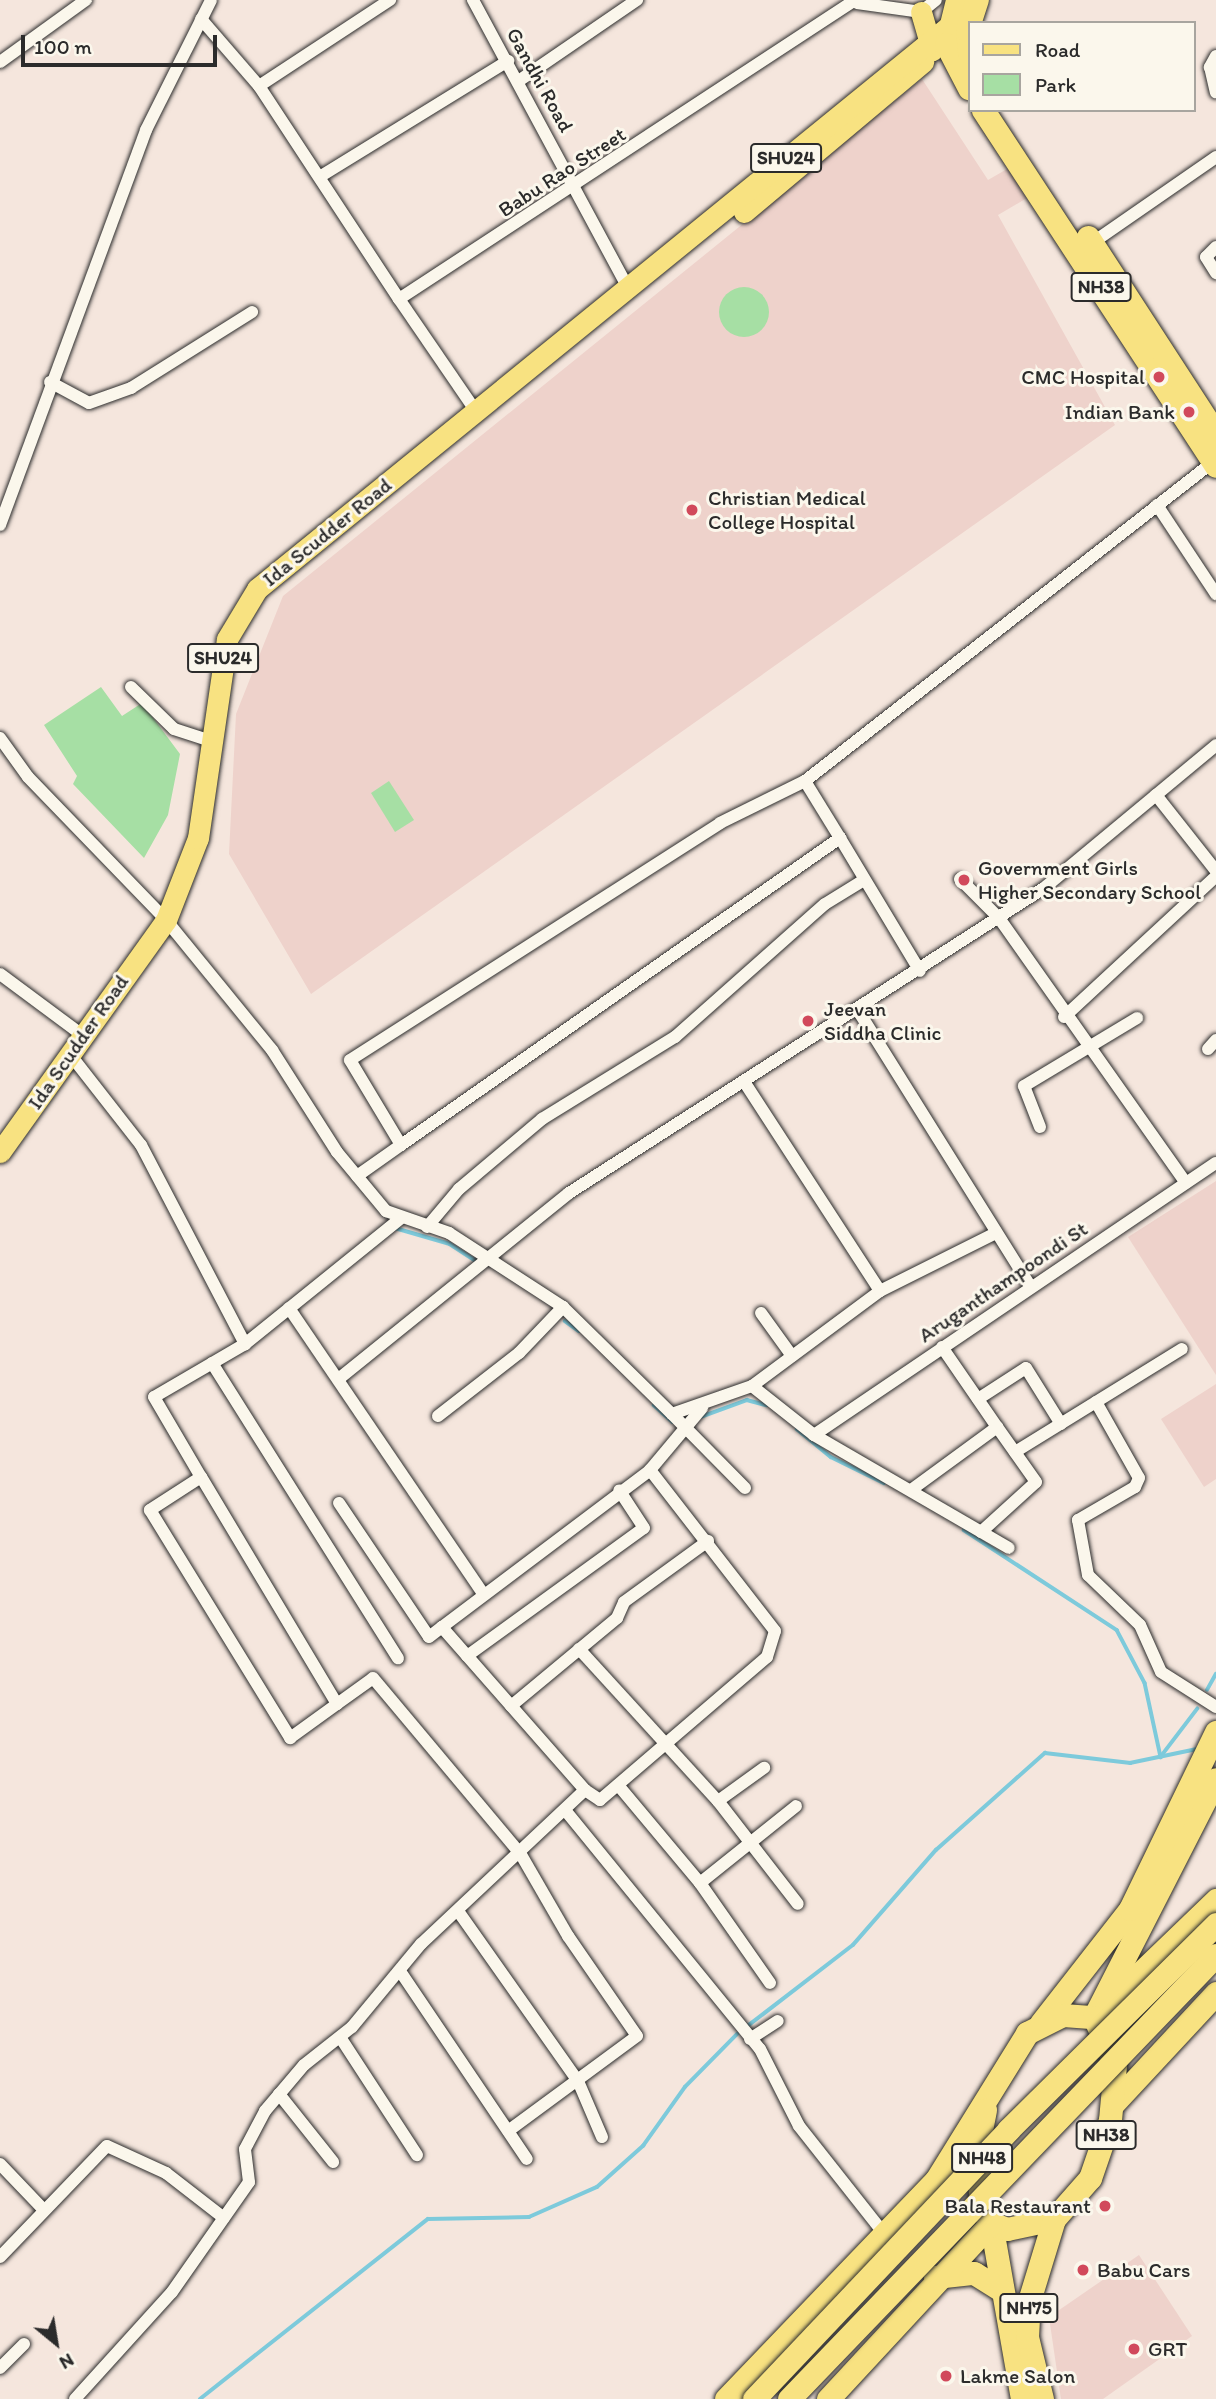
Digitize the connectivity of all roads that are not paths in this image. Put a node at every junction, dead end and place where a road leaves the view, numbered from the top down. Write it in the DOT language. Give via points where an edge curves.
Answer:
graph roads {
  1 [pos="86,0"];
  2 [pos="211,0"];
  3 [pos="390,0"];
  4 [pos="474,0"];
  5 [pos="638,0"];
  6 [pos="856,1"];
  7 [pos="928,6"];
  8 [pos="201,19"];
  9 [pos="955,28"];
  10 [pos="2,54"];
  11 [pos="1216,56"];
  12 [pos="509,61"];
  13 [pos="520,80"];
  14 [pos="968,84"];
  15 [pos="259,86"];
  16 [pos="1216,92"];
  17 [pos="984,112"];
  18 [pos="1001,112"];
  19 [pos="1216,157"];
  20 [pos="321,176"];
  21 [pos="576,187"];
  22 [pos="1092,243"];
  23 [pos="1216,247"];
  24 [pos="1216,274"];
  25 [pos="630,291"];
  26 [pos="399,299"];
  27 [pos="252,312"];
  28 [pos="50,382"];
  29 [pos="477,412"];
  30 [pos="1216,434"];
  31 [pos="1215,464"];
  32 [pos="1157,505"];
  33 [pos="0,525"];
  34 [pos="1216,594"];
  35 [pos="131,687"];
  36 [pos="0,738"];
  37 [pos="210,741"];
  38 [pos="1216,745"];
  39 [pos="805,781"];
  40 [pos="1156,794"];
  41 [pos="839,838"];
  42 [pos="1216,871"];
  43 [pos="1216,876"];
  44 [pos="960,879"];
  45 [pos="864,880"];
  46 [pos="999,918"];
  47 [pos="166,919"];
  48 [pos="920,971"];
  49 [pos="0,974"];
  50 [pos="859,1012"];
  51 [pos="1065,1017"];
  52 [pos="1137,1018"];
  53 [pos="82,1035"];
  54 [pos="1087,1049"];
  55 [pos="69,1053"];
  56 [pos="745,1083"];
  57 [pos="1040,1127"];
  58 [pos="401,1145"];
  59 [pos="0,1152"];
  60 [pos="1216,1163"];
  61 [pos="357,1176"];
  62 [pos="1186,1183"];
  63 [pos="400,1219"];
  64 [pos="427,1227"];
  65 [pos="996,1233"];
  66 [pos="492,1257"];
  67 [pos="1030,1286"];
  68 [pos="880,1291"];
  69 [pos="563,1307"];
  70 [pos="289,1308"];
  71 [pos="761,1312"];
  72 [pos="244,1344"];
  73 [pos="942,1347"];
  74 [pos="1182,1349"];
  75 [pos="793,1356"];
  76 [pos="212,1363"];
  77 [pos="341,1377"];
  78 [pos="752,1386"];
  79 [pos="978,1399"];
  80 [pos="1096,1402"];
  81 [pos="702,1408"];
  82 [pos="672,1414"];
  83 [pos="438,1416"];
  84 [pos="1061,1424"];
  85 [pos="998,1427"];
  86 [pos="684,1430"];
  87 [pos="814,1435"];
  88 [pos="1015,1452"];
  89 [pos="650,1470"];
  90 [pos="201,1476"];
  91 [pos="745,1488"];
  92 [pos="619,1490"];
  93 [pos="911,1490"];
  94 [pos="339,1503"];
  95 [pos="981,1532"];
  96 [pos="708,1541"];
  97 [pos="1009,1548"];
  98 [pos="483,1593"];
  99 [pos="442,1627"];
  100 [pos="579,1650"];
  101 [pos="467,1656"];
  102 [pos="398,1658"];
  103 [pos="337,1704"];
  104 [pos="511,1706"];
  105 [pos="1216,1707"];
  106 [pos="1216,1732"];
  107 [pos="667,1742"];
  108 [pos="764,1768"];
  109 [pos="1216,1779"];
  110 [pos="618,1785"];
  111 [pos="585,1790"];
  112 [pos="718,1801"];
  113 [pos="796,1806"];
  114 [pos="565,1811"];
  115 [pos="1189,1811"];
  116 [pos="752,1843"];
  117 [pos="520,1853"];
  118 [pos="700,1884"];
  119 [pos="1216,1900"];
  120 [pos="798,1904"];
  121 [pos="458,1910"];
  122 [pos="1216,1924"];
  123 [pos="1216,1955"];
  124 [pos="402,1974"];
  125 [pos="769,1983"];
  126 [pos="1216,1993"];
  127 [pos="1094,2017"];
  128 [pos="778,2021"];
  129 [pos="1041,2023"];
  130 [pos="340,2037"];
  131 [pos="750,2039"];
  132 [pos="578,2081"];
  133 [pos="279,2094"];
  134 [pos="1112,2105"];
  135 [pos="985,2110"];
  136 [pos="508,2131"];
  137 [pos="602,2137"];
  138 [pos="417,2155"];
  139 [pos="527,2159"];
  140 [pos="333,2162"];
  141 [pos="0,2164"];
  142 [pos="43,2209"];
  143 [pos="224,2218"];
  144 [pos="1054,2219"];
  145 [pos="991,2223"];
  146 [pos="885,2235"];
  147 [pos="0,2257"];
  148 [pos="935,2277"];
  149 [pos="1001,2290"];
  150 [pos="24,2344"];
  151 [pos="0,2368"];
  152 [pos="75,2399"];
  153 [pos="726,2399"];
  154 [pos="754,2399"];
  155 [pos="789,2399"];
  156 [pos="828,2399"];
  157 [pos="1022,2399"];
  158 [pos="1042,2399"];
  1 -- 10 [label="street"];
  2 -- 8 [label="street"];
  3 -- 15 [label="street"];
  4 -- 12 [label="street, Gandhi Road"];
  5 -- 13 [label="street"];
  6 -- 7 [label="street"];
  6 -- 21 [label="street, Babu Rao Street"];
  7 -- 9 [label="main road"];
  8 -- 15 [label="street"];
  8 -- 28 [label="street" via="146,130"];
  9 -- 14 [label="highway"];
  9 -- 25 [label="main road, SHU24" via="706,243"];
  11 -- 16 [label="street" via="1210,67"];
  12 -- 13 [label="street, Gandhi Road"];
  12 -- 20 [label="street"];
  13 -- 21 [label="street, Gandhi Road"];
  15 -- 20 [label="street"];
  17 -- 31 [label="highway, NH38"];
  18 -- 22 [label="highway, NH38"];
  19 -- 22 [label="street"];
  20 -- 26 [label="street"];
  21 -- 25 [label="street, Gandhi Road"];
  21 -- 26 [label="street, Babu Rao Street"];
  22 -- 30 [label="highway, NH38"];
  23 -- 24 [label="street" via="1206,257"];
  25 -- 29 [label="main road, Ida Scudder Road / SHU24"];
  26 -- 29 [label="street"];
  27 -- 28 [label="street" via="131,388 89,403"];
  28 -- 33 [label="street"];
  29 -- 37 [label="main road, Ida Scudder Road / SHU24" via="257,589 227,639"];
  31 -- 32 [label="street"];
  32 -- 34 [label="street"];
  32 -- 39 [label="street"];
  35 -- 37 [label="street" via="174,729"];
  36 -- 47 [label="street" via="28,777"];
  37 -- 47 [label="main road, Ida Scudder Road / SHU24" via="198,838"];
  38 -- 40 [label="street"];
  39 -- 41 [label="street"];
  39 -- 58 [label="street" via="720,823 350,1060"];
  40 -- 42 [label="street"];
  40 -- 46 [label="street"];
  41 -- 45 [label="street"];
  41 -- 58 [label="street"];
  43 -- 51 [label="street"];
  44 -- 46 [label="street"];
  45 -- 48 [label="street"];
  45 -- 64 [label="street" via="825,904 674,1037 542,1119 459,1189"];
  46 -- 48 [label="street"];
  46 -- 51 [label="street"];
  47 -- 53 [label="main road, Ida Scudder Road / SHU24"];
  47 -- 61 [label="street" via="272,1050"];
  48 -- 50 [label="street"];
  49 -- 53 [label="street"];
  50 -- 56 [label="street"];
  50 -- 65 [label="street"];
  51 -- 54 [label="street"];
  52 -- 54 [label="street"];
  53 -- 55 [label="main road, Ida Scudder Road / SHU24"];
  54 -- 57 [label="street" via="1024,1086"];
  54 -- 62 [label="street"];
  55 -- 59 [label="main road, Ida Scudder Road / SHU24"];
  55 -- 72 [label="street" via="141,1145"];
  56 -- 66 [label="street" via="569,1193"];
  56 -- 68 [label="street"];
  58 -- 61 [label="street"];
  60 -- 62 [label="street, Aruganthampoondi St"];
  61 -- 63 [label="street"];
  62 -- 67 [label="street, Aruganthampoondi St"];
  63 -- 64 [label="street"];
  63 -- 70 [label="street"];
  64 -- 66 [label="street"];
  65 -- 67 [label="street"];
  65 -- 68 [label="street"];
  66 -- 69 [label="street"];
  66 -- 77 [label="street"];
  67 -- 73 [label="street, Aruganthampoondi St"];
  68 -- 75 [label="street"];
  69 -- 82 [label="street"];
  69 -- 83 [label="street" via="519,1353"];
  70 -- 72 [label="street"];
  70 -- 77 [label="street"];
  71 -- 75 [label="street"];
  72 -- 76 [label="street"];
  73 -- 79 [label="street"];
  73 -- 87 [label="street, Aruganthampoondi St"];
  74 -- 80 [label="street"];
  75 -- 78 [label="street"];
  76 -- 90 [label="street" via="154,1398"];
  76 -- 102 [label="street"];
  77 -- 98 [label="street"];
  78 -- 81 [label="street"];
  78 -- 87 [label="street"];
  79 -- 84 [label="street" via="1026,1368"];
  79 -- 85 [label="street"];
  80 -- 84 [label="street"];
  80 -- 105 [label="street" via="1139,1484 1078,1521 1088,1575 1140,1625 1161,1672"];
  81 -- 82 [label="street"];
  81 -- 86 [label="street"];
  82 -- 86 [label="street"];
  84 -- 88 [label="street"];
  85 -- 88 [label="street"];
  85 -- 93 [label="street"];
  86 -- 89 [label="street"];
  86 -- 91 [label="street"];
  87 -- 93 [label="street"];
  88 -- 95 [label="street" via="1036,1482"];
  89 -- 92 [label="street"];
  89 -- 96 [label="street"];
  90 -- 103 [label="street"];
  90 -- 103 [label="street" via="150,1510 290,1738"];
  92 -- 98 [label="street"];
  92 -- 101 [label="street" via="644,1528"];
  93 -- 95 [label="street"];
  94 -- 99 [label="street" via="429,1637"];
  95 -- 97 [label="street"];
  96 -- 100 [label="street" via="624,1602 617,1618"];
  96 -- 107 [label="street" via="775,1631 767,1657"];
  98 -- 99 [label="street"];
  99 -- 101 [label="street"];
  100 -- 104 [label="street"];
  100 -- 107 [label="street"];
  101 -- 104 [label="street"];
  103 -- 117 [label="street" via="373,1678"];
  104 -- 111 [label="street"];
  106 -- 115 [label="highway"];
  107 -- 110 [label="street"];
  107 -- 112 [label="street"];
  108 -- 112 [label="street"];
  109 -- 115 [label="highway"];
  110 -- 111 [label="street" via="600,1800"];
  110 -- 118 [label="street"];
  111 -- 114 [label="street"];
  112 -- 116 [label="street"];
  113 -- 116 [label="street"];
  114 -- 117 [label="street"];
  114 -- 131 [label="street"];
  115 -- 127 [label="highway"];
  115 -- 129 [label="highway" via="1130,1909"];
  116 -- 118 [label="street"];
  116 -- 120 [label="street"];
  117 -- 121 [label="street"];
  117 -- 132 [label="street" via="568,1936 638,2036"];
  118 -- 125 [label="street"];
  119 -- 127 [label="highway"];
  121 -- 124 [label="street" via="421,1944"];
  121 -- 132 [label="street"];
  122 -- 154 [label="highway, NH48, bridge" via="1008,2130"];
  123 -- 155 [label="highway, NH48, bridge"];
  124 -- 130 [label="street"];
  124 -- 136 [label="street"];
  126 -- 134 [label="highway"];
  127 -- 129 [label="highway" via="1077,2013"];
  127 -- 134 [label="highway, NH38" via="1115,2065"];
  128 -- 131 [label="street"];
  129 -- 135 [label="highway" via="1013,2050"];
  130 -- 133 [label="street"];
  130 -- 138 [label="street"];
  131 -- 146 [label="street" via="779,2078 799,2126"];
  132 -- 136 [label="street"];
  132 -- 137 [label="street"];
  133 -- 140 [label="street"];
  133 -- 143 [label="street" via="245,2149 249,2182"];
  134 -- 144 [label="highway, NH38" via="1090,2178"];
  135 -- 145 [label="highway" via="976,2188"];
  135 -- 146 [label="highway" via="936,2180"];
  136 -- 139 [label="street"];
  141 -- 142 [label="street"];
  142 -- 143 [label="street" via="107,2146 166,2173"];
  142 -- 147 [label="street"];
  143 -- 152 [label="street" via="172,2292"];
  144 -- 145 [label="highway" via="1026,2228"];
  144 -- 158 [label="highway, NH75" via="1029,2301 1027,2337"];
  145 -- 148 [label="highway"];
  145 -- 149 [label="highway, NH75"];
  146 -- 153 [label="highway"];
  148 -- 149 [label="highway" via="974,2273"];
  148 -- 156 [label="highway"];
  149 -- 157 [label="highway, NH75"];
  150 -- 151 [label="street"];
}
